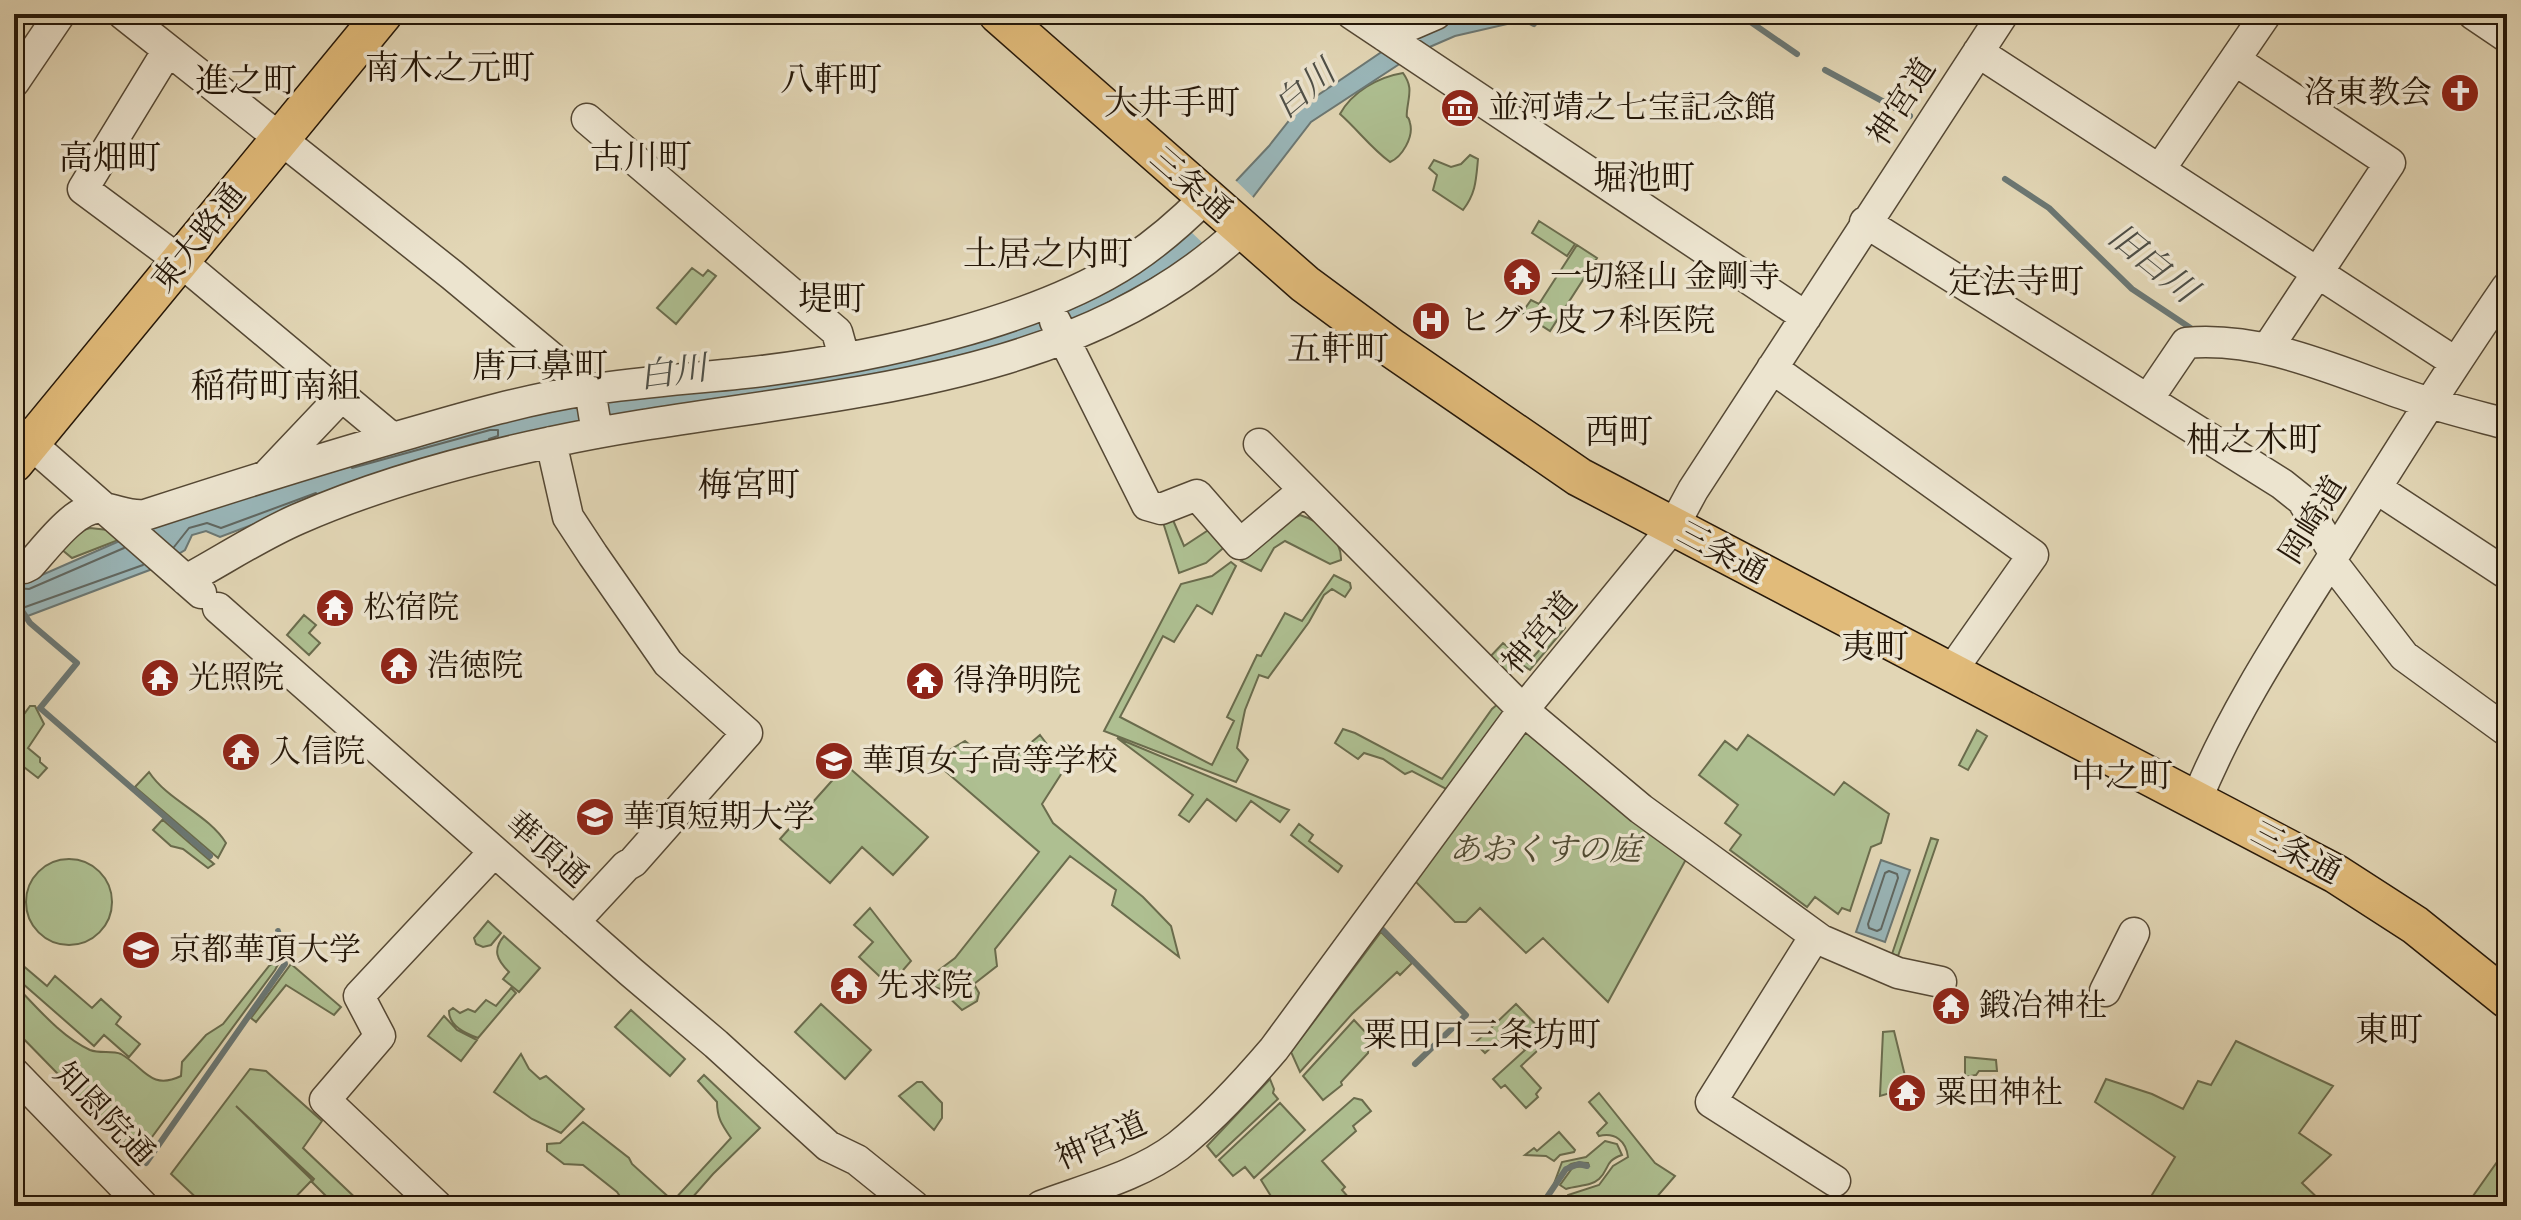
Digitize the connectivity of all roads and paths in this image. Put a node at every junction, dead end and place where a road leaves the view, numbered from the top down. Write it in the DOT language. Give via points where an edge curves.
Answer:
graph roads {
  1 [pos="60,14"];
  2 [pos="123,14"];
  3 [pos="383,14"];
  4 [pos="998,14"];
  5 [pos="1352,14"];
  6 [pos="1436,14"];
  7 [pos="2003,14"];
  8 [pos="2266,14"];
  9 [pos="2473,14"];
  10 [pos="2507,37"];
  11 [pos="1397,44"];
  12 [pos="168,50"];
  13 [pos="1978,52"];
  14 [pos="2235,60"];
  15 [pos="14,82"];
  16 [pos="587,119"];
  17 [pos="281,139"];
  18 [pos="2160,169"];
  19 [pos="1222,214"];
  20 [pos="1865,222"];
  21 [pos="180,261"];
  22 [pos="2318,272"];
  23 [pos="2507,287"];
  24 [pos="1806,317"];
  25 [pos="1058,326"];
  26 [pos="2271,342"];
  27 [pos="844,357"];
  28 [pos="2455,362"];
  29 [pos="1772,368"];
  30 [pos="342,396"];
  31 [pos="2148,399"];
  32 [pos="2429,403"];
  33 [pos="593,411"];
  34 [pos="2507,424"];
  35 [pos="392,438"];
  36 [pos="551,442"];
  37 [pos="1259,444"];
  38 [pos="19,445"];
  39 [pos="268,474"];
  40 [pos="2376,488"];
  41 [pos="1304,490"];
  42 [pos="104,508"];
  43 [pos="1673,527"];
  44 [pos="2333,557"];
  45 [pos="14,566"];
  46 [pos="2507,574"];
  47 [pos="193,586"];
  48 [pos="1950,673"];
  49 [pos="1523,710"];
  50 [pos="2503,718"];
  51 [pos="2196,801"];
  52 [pos="494,852"];
  53 [pos="574,922"];
  54 [pos="2134,933"];
  55 [pos="1815,936"];
  56 [pos="1941,982"];
  57 [pos="2105,991"];
  58 [pos="2507,999"];
  59 [pos="14,1073"];
  60 [pos="828,1146"];
  61 [pos="1835,1181"];
  62 [pos="143,1206"];
  63 [pos="437,1206"];
  64 [pos="879,1206"];
  65 [pos="914,1206"];
  66 [pos="1041,1206"];
  1 -- 15 [label="street"];
  2 -- 12 [label="street"];
  3 -- 17 [label="main road, 東大路通"];
  4 -- 19 [label="main road, 三条通"];
  5 -- 11 [label="street"];
  6 -- 11 [label="street"];
  7 -- 13 [label="street, 神宮道"];
  8 -- 14 [label="street"];
  9 -- 10 [label="street"];
  11 -- 24 [label="street"];
  12 -- 17 [label="street"];
  12 -- 21 [label="street" via="83,189"];
  13 -- 18 [label="street"];
  13 -- 20 [label="street, 神宮道"];
  14 -- 18 [label="street"];
  14 -- 22 [label="street" via="2390,163"];
  16 -- 27 [label="street" via="837,332"];
  17 -- 21 [label="main road, 東大路通"];
  17 -- 33 [label="street" via="452,275"];
  18 -- 22 [label="street"];
  19 -- 25 [label="street" via="1218,251 1185,276 1110,318"];
  19 -- 27 [label="street" via="1161,238 1129,261 1046,304 945,335"];
  19 -- 43 [label="main road, 三条通" via="1345,315 1579,477"];
  20 -- 24 [label="street, 神宮道"];
  20 -- 31 [label="street"];
  21 -- 30 [label="street"];
  21 -- 38 [label="main road, 東大路通"];
  22 -- 26 [label="street"];
  22 -- 28 [label="street"];
  23 -- 28 [label="street, 岡崎道"];
  24 -- 29 [label="street, 神宮道"];
  25 -- 33 [label="street" via="916,380 778,407"];
  25 -- 41 [label="street" via="1147,505 1161,509 1197,495 1240,544"];
  26 -- 31 [label="street" via="2186,343"];
  26 -- 32 [label="street" via="2282,352"];
  27 -- 33 [label="street"];
  28 -- 32 [label="street, 岡崎道"];
  29 -- 43 [label="street, 神宮道"];
  29 -- 48 [label="street" via="2033,555"];
  30 -- 35 [label="street"];
  30 -- 39 [label="street"];
  31 -- 44 [label="street" via="2302,500"];
  32 -- 34 [label="street"];
  32 -- 40 [label="street, 岡崎道"];
  33 -- 35 [label="street" via="493,410"];
  33 -- 36 [label="street"];
  35 -- 39 [label="street"];
  36 -- 47 [label="street" via="390,484 301,518"];
  36 -- 53 [label="street" via="568,517 593,555 668,663 747,733"];
  37 -- 41 [label="street"];
  38 -- 42 [label="street, 華頂通"];
  39 -- 42 [label="street" via="141,516"];
  40 -- 44 [label="street, 岡崎道"];
  40 -- 46 [label="street"];
  41 -- 49 [label="street"];
  42 -- 45 [label="street" via="77,517 30,565"];
  42 -- 47 [label="street, 華頂通"];
  43 -- 48 [label="main road, 三条通"];
  43 -- 49 [label="street, 神宮道"];
  44 -- 50 [label="street" via="2404,656"];
  44 -- 51 [label="street, 岡崎道" via="2278,644"];
  47 -- 52 [label="street, 華頂通"];
  48 -- 51 [label="main road, 三条通"];
  49 -- 55 [label="street" via="1641,809"];
  49 -- 66 [label="street, 神宮道" via="1293,1025 1245,1082 1167,1152"];
  51 -- 58 [label="main road, 三条通" via="2378,899"];
  52 -- 53 [label="street, 華頂通"];
  52 -- 63 [label="street" via="359,996 380,1036 325,1100"];
  53 -- 60 [label="street, 華頂通"];
  54 -- 57 [label="street"];
  55 -- 56 [label="street" via="1898,973"];
  55 -- 61 [label="street" via="1711,1102"];
  59 -- 62 [label="street, 知恩院通"];
  60 -- 64 [label="street, 華頂通" via="845,1173"];
  60 -- 65 [label="street, 華頂通" via="857,1160"];
}
